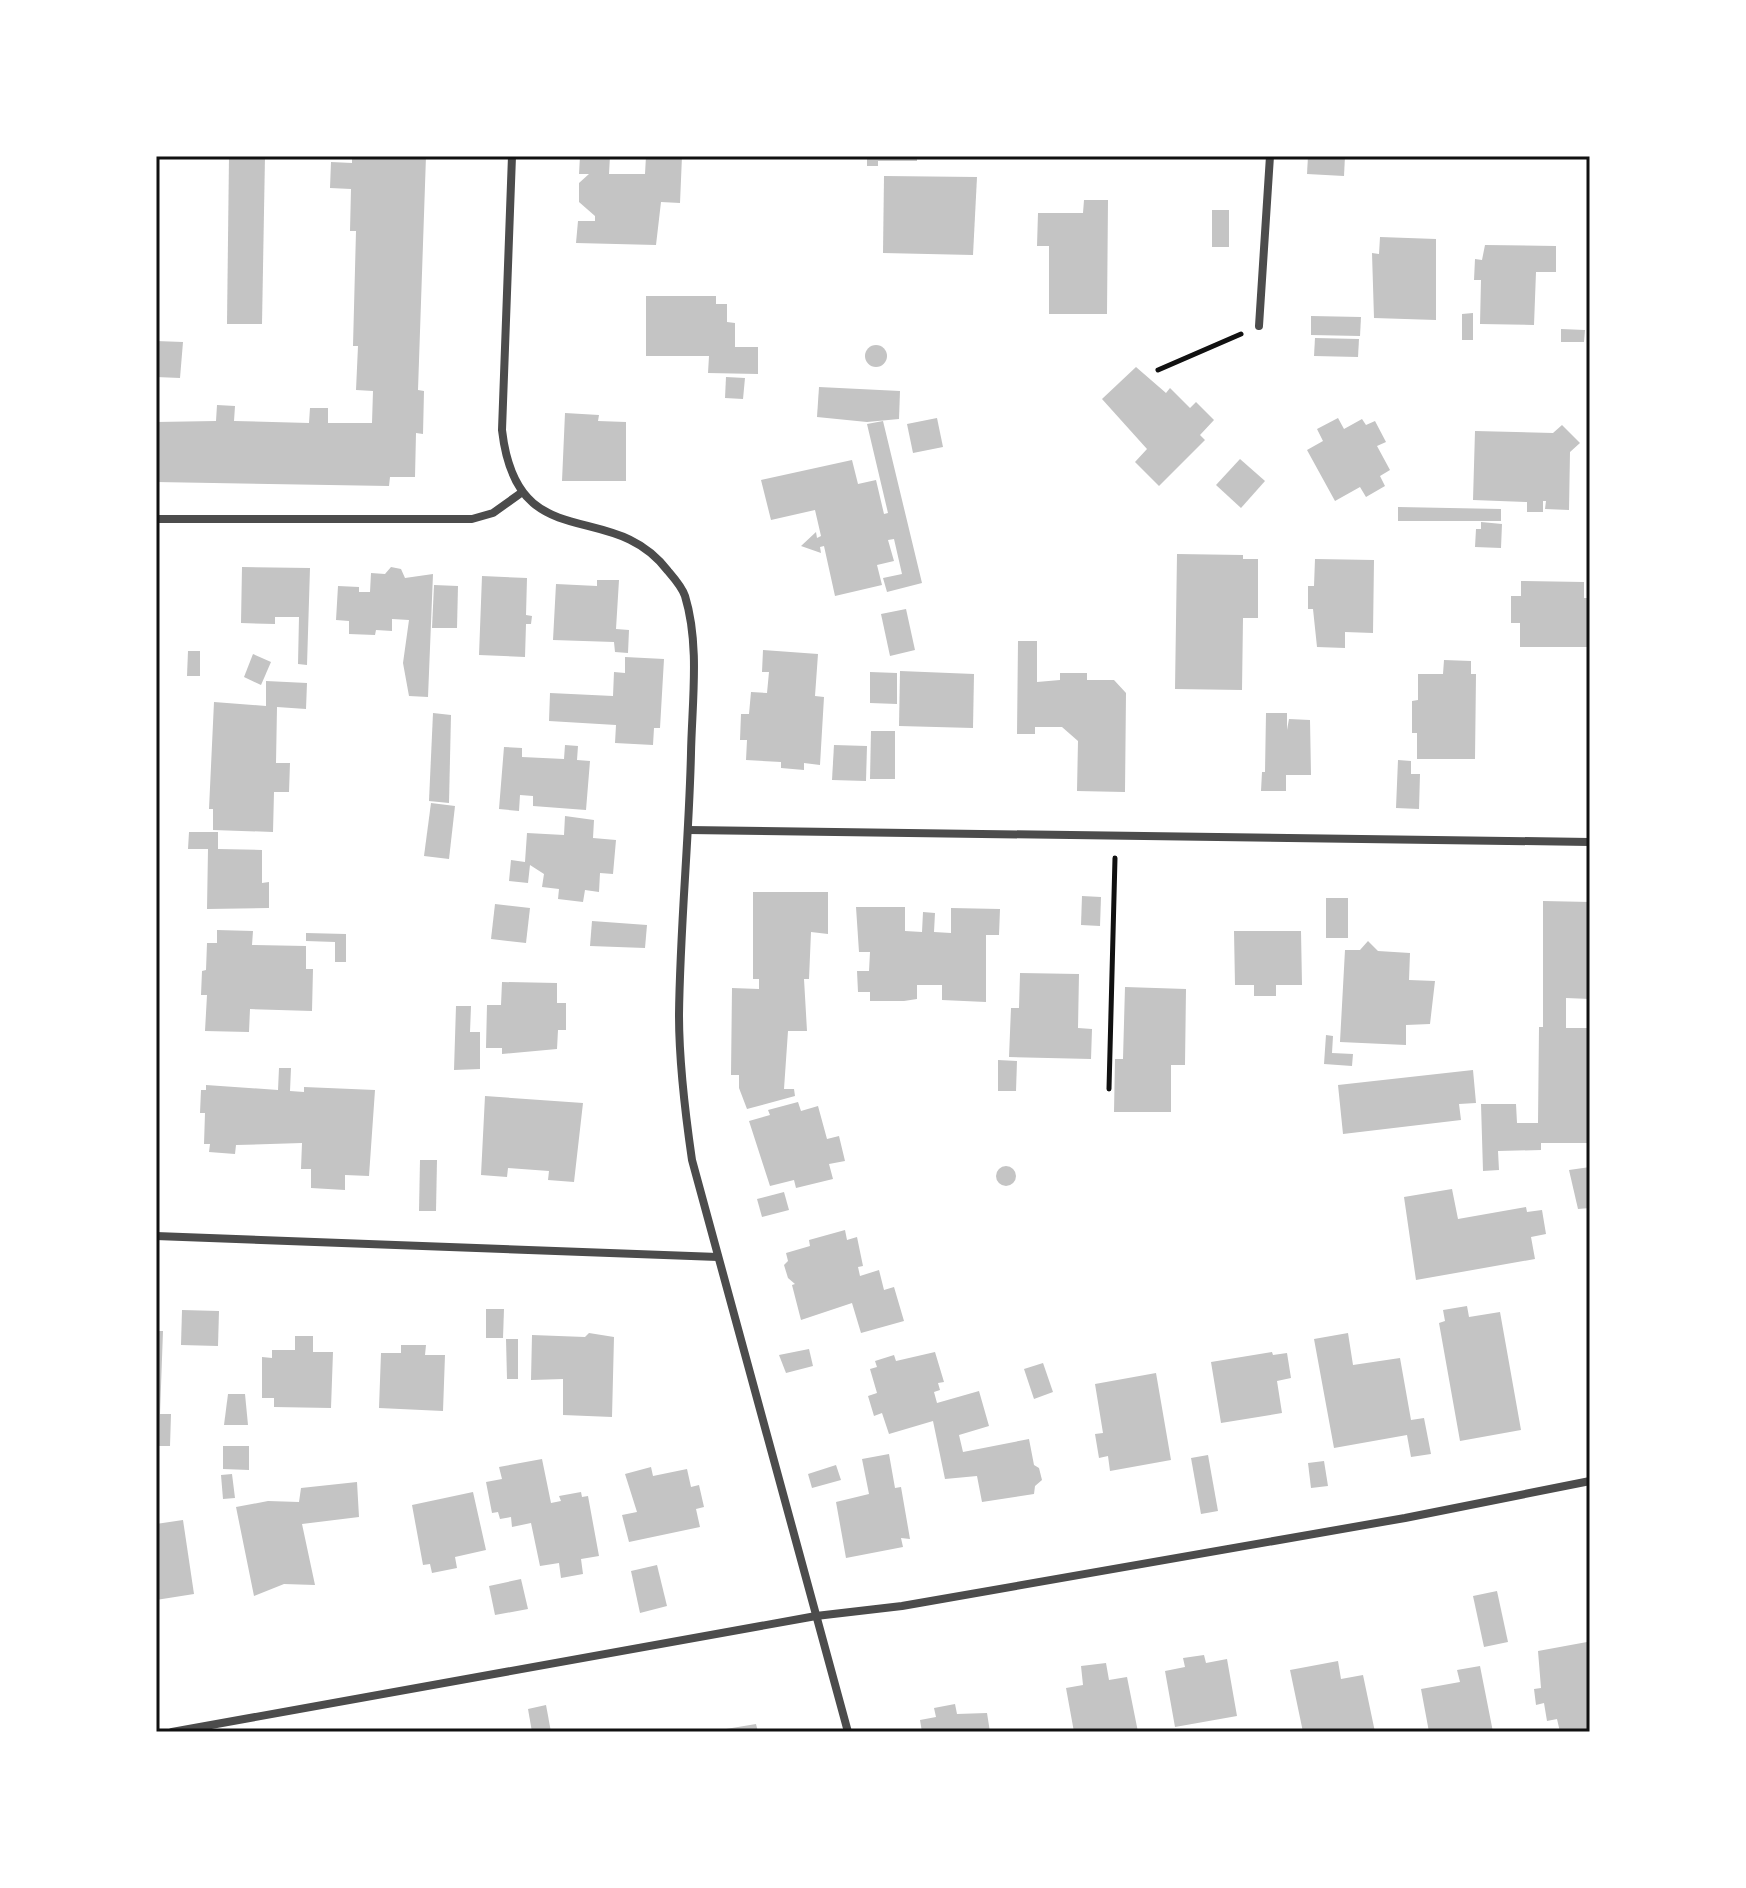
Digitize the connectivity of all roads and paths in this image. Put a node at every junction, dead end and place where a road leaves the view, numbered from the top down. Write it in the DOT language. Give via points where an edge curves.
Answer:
graph roads {
  1 [pos="512,156"];
  2 [pos="1270,156"];
  3 [pos="1259,326"];
  4 [pos="1158,370"];
  5 [pos="521,493"];
  6 [pos="156,519"];
  7 [pos="688,830"];
  8 [pos="1116,835"];
  9 [pos="1590,842"];
  10 [pos="1109,1089"];
  11 [pos="156,1236"];
  12 [pos="718,1257"];
  13 [pos="1590,1481"];
  14 [pos="816,1616"];
  15 [pos="172,1732"];
  16 [pos="848,1732"];
  1 -- 5 [label="street" via="502,430 506,464"];
  2 -- 3 [label="street"];
  3 -- 4 [label="path"];
  5 -- 6 [label="street" via="493,513 472,519"];
  5 -- 7 [label="street" via="539,509 620,535 656,555 684,593 693,641"];
  7 -- 8 [label="street"];
  7 -- 12 [label="street" via="679,1016 683,1092 692,1160"];
  8 -- 9 [label="street"];
  8 -- 10 [label="path"];
  11 -- 12 [label="street"];
  12 -- 14 [label="street"];
  13 -- 14 [label="street" via="918,1604"];
  14 -- 15 [label="street"];
  14 -- 16 [label="street"];
}
